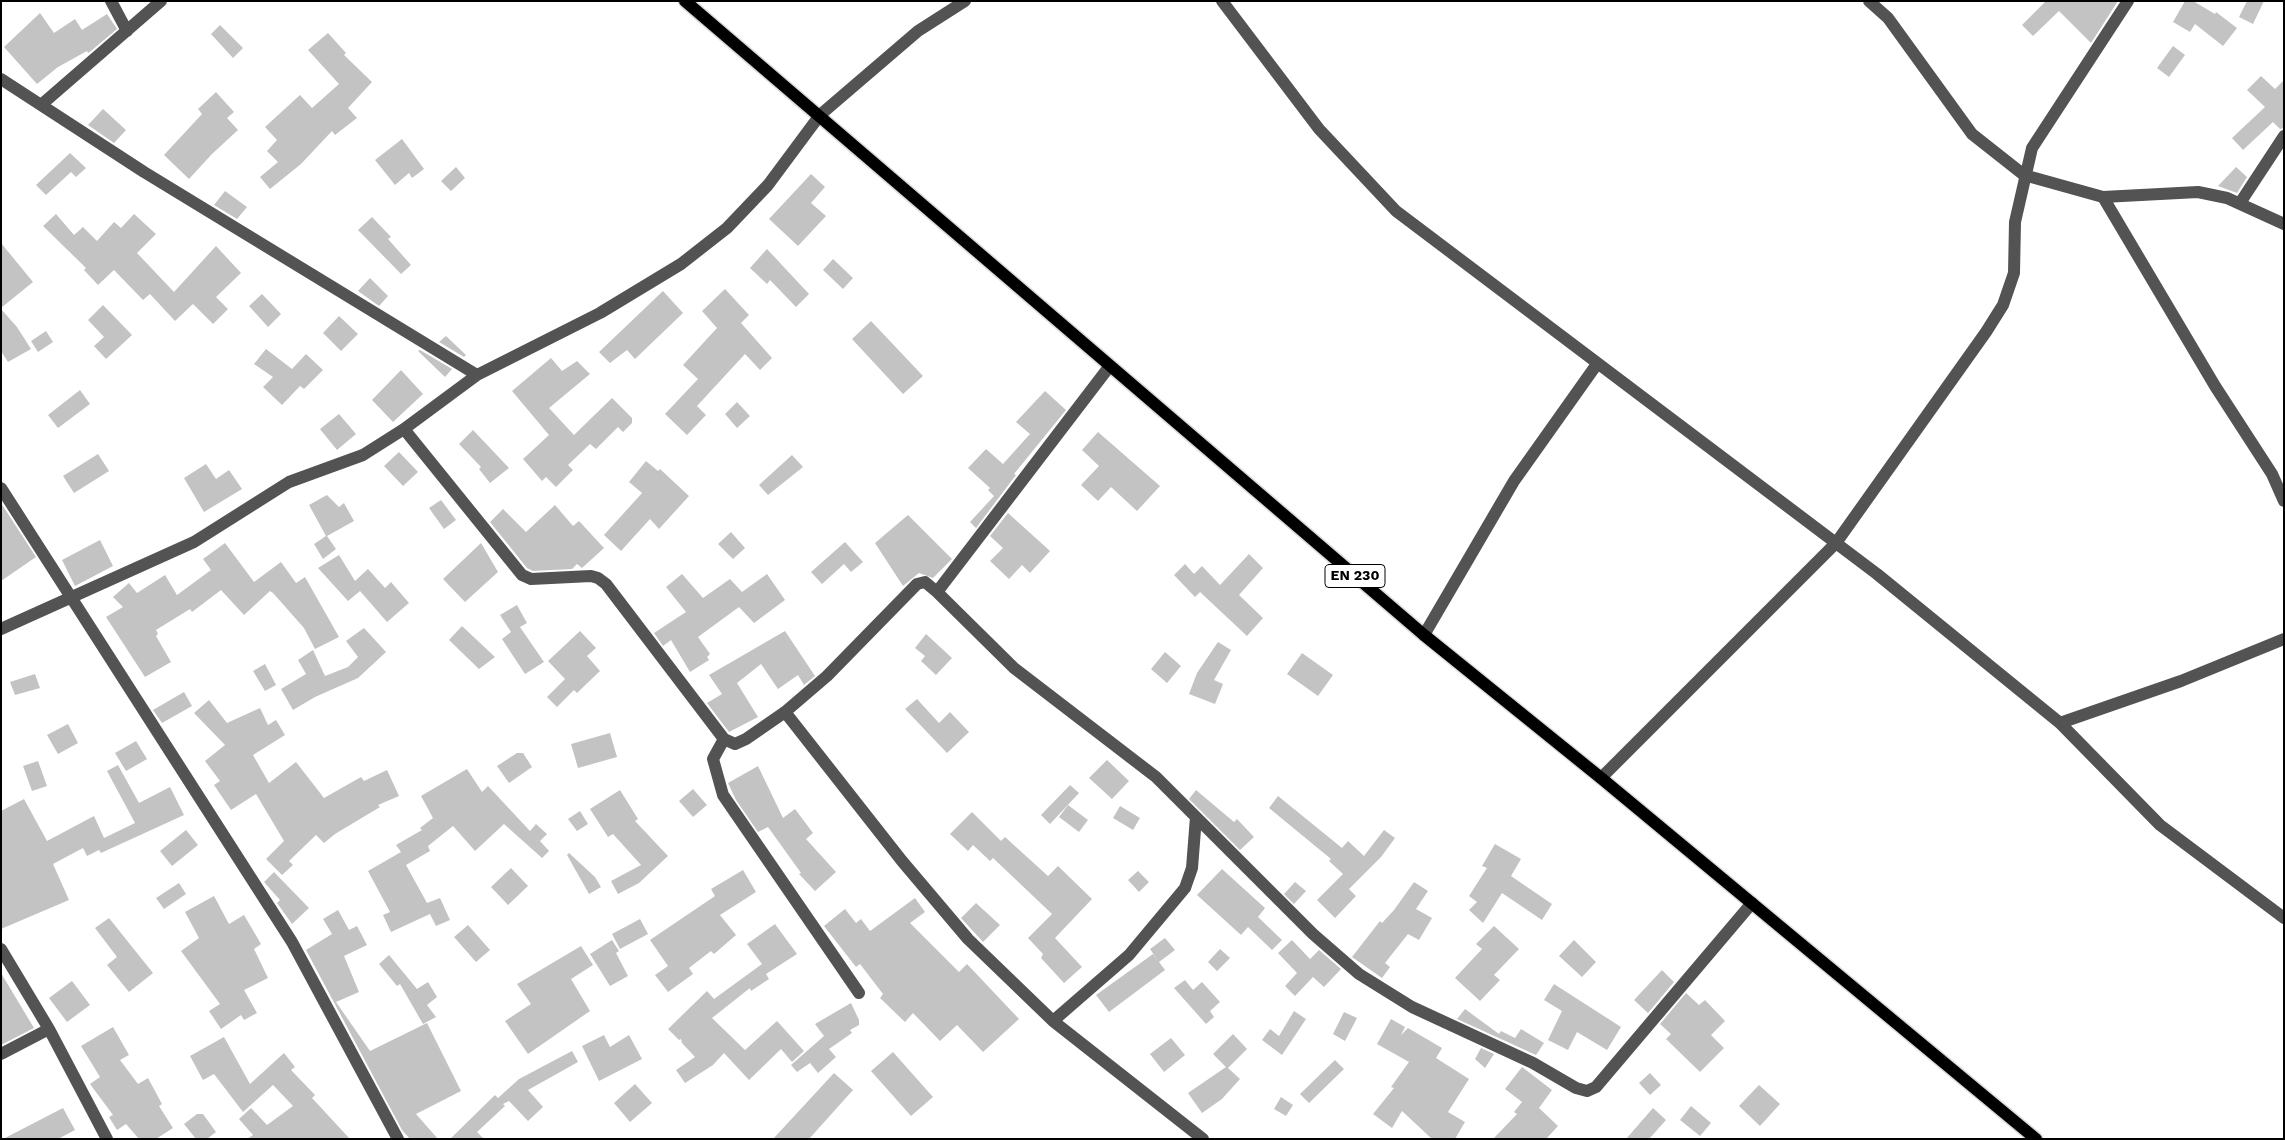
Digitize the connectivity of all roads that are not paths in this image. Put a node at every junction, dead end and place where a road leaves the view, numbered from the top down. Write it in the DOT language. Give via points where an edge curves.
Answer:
graph roads {
  1 [pos="111,1"];
  2 [pos="161,1"];
  3 [pos="685,1"];
  4 [pos="965,1"];
  5 [pos="1222,1"];
  6 [pos="1869,1"];
  7 [pos="2128,1"];
  8 [pos="127,31"];
  9 [pos="1,79"];
  10 [pos="41,105"];
  11 [pos="820,115"];
  12 [pos="2284,136"];
  13 [pos="2024,175"];
  14 [pos="2103,196"];
  15 [pos="2240,203"];
  16 [pos="2284,224"];
  17 [pos="1597,364"];
  18 [pos="1110,366"];
  19 [pos="477,375"];
  20 [pos="404,429"];
  21 [pos="1,488"];
  22 [pos="2284,501"];
  23 [pos="1836,543"];
  24 [pos="937,592"];
  25 [pos="71,597"];
  26 [pos="1,629"];
  27 [pos="1424,635"];
  28 [pos="2284,639"];
  29 [pos="785,712"];
  30 [pos="2060,723"];
  31 [pos="724,739"];
  32 [pos="1601,778"];
  33 [pos="1196,817"];
  34 [pos="1752,903"];
  35 [pos="2284,918"];
  36 [pos="1,949"];
  37 [pos="859,993"];
  38 [pos="1053,1021"];
  39 [pos="49,1029"];
  40 [pos="1,1054"];
  41 [pos="107,1139"];
  42 [pos="398,1139"];
  43 [pos="1203,1139"];
  44 [pos="2036,1139"];
  1 -- 8 [label="street"];
  2 -- 8 [label="street"];
  3 -- 11 [label="main road, EN 230"];
  4 -- 11 [label="street" via="918,31"];
  5 -- 17 [label="street" via="1319,129 1396,211"];
  6 -- 13 [label="street" via="1888,18 1972,134"];
  7 -- 13 [label="street" via="2032,148"];
  8 -- 10 [label="street"];
  9 -- 10 [label="street"];
  10 -- 19 [label="street" via="144,172"];
  11 -- 18 [label="main road, EN 230"];
  11 -- 19 [label="street" via="768,185 727,228 681,264 600,313"];
  12 -- 15 [label="street"];
  13 -- 14 [label="street"];
  13 -- 23 [label="street" via="2015,222 2014,273 2004,305"];
  14 -- 15 [label="street" via="2198,192"];
  14 -- 22 [label="street" via="2215,386 2272,474"];
  15 -- 16 [label="street"];
  17 -- 23 [label="street"];
  17 -- 27 [label="street" via="1514,481"];
  18 -- 24 [label="street"];
  18 -- 27 [label="main road, EN 230"];
  19 -- 20 [label="street"];
  20 -- 25 [label="street" via="363,455 289,482 194,542"];
  20 -- 31 [label="street" via="522,575 532,579 591,576 606,584"];
  21 -- 25 [label="street"];
  23 -- 30 [label="street"];
  23 -- 32 [label="street"];
  24 -- 29 [label="street" via="924,582 917,584 827,676"];
  24 -- 33 [label="street" via="1014,668 1156,778"];
  25 -- 26 [label="street"];
  25 -- 42 [label="street" via="292,942"];
  27 -- 32 [label="main road, EN 230"];
  28 -- 30 [label="street" via="2181,681"];
  29 -- 31 [label="street" via="746,739 734,744"];
  29 -- 38 [label="street" via="968,939"];
  30 -- 35 [label="street" via="2160,825"];
  31 -- 37 [label="street" via="712,760 722,795"];
  32 -- 34 [label="main road, EN 230"];
  33 -- 34 [label="street" via="1313,934 1359,974 1412,1007 1587,1091 1596,1087"];
  33 -- 38 [label="street" via="1192,868 1185,888 1129,956"];
  34 -- 44 [label="main road, EN 230"];
  36 -- 39 [label="street"];
  38 -- 43 [label="street"];
  39 -- 40 [label="street"];
  39 -- 41 [label="street"];
}
